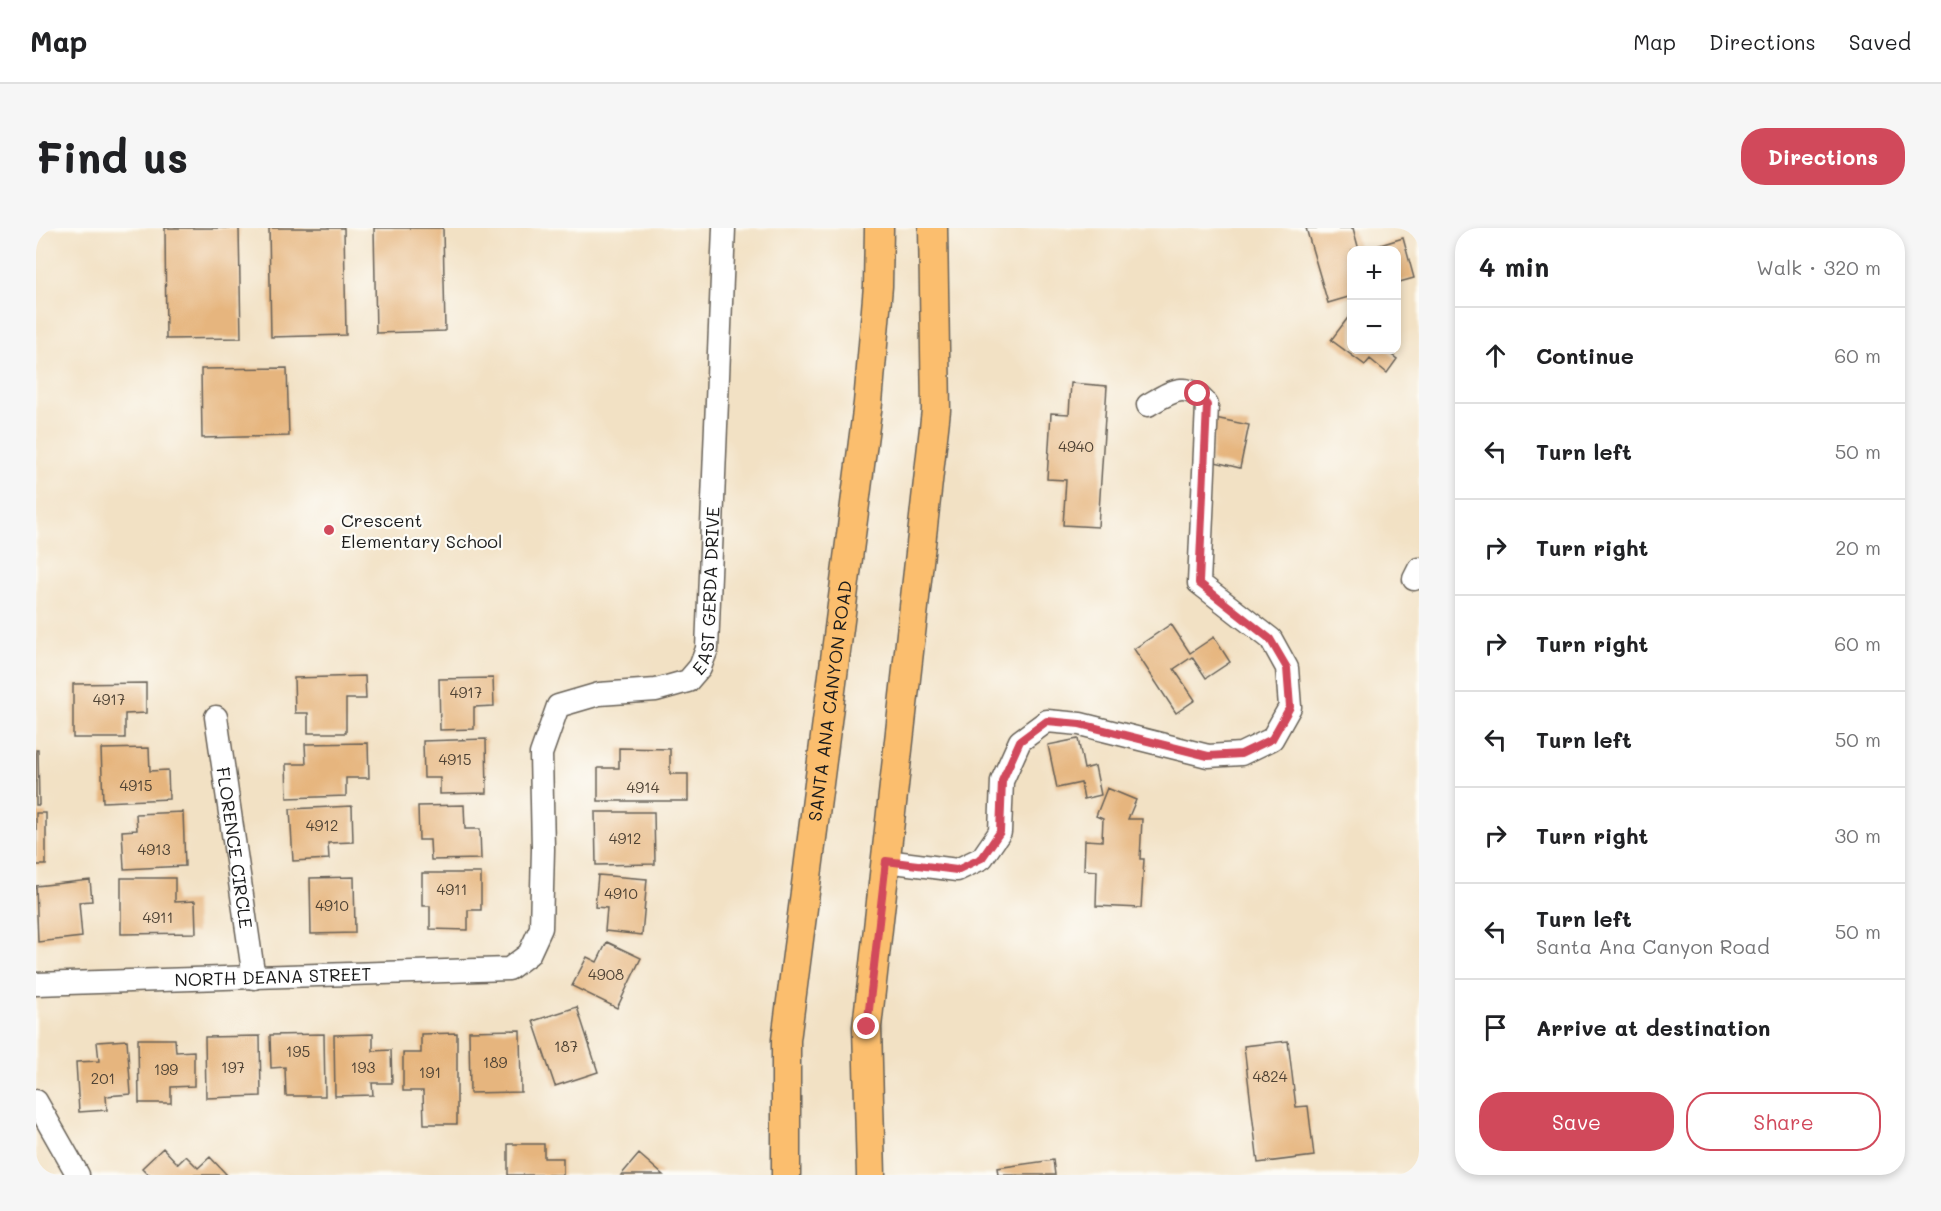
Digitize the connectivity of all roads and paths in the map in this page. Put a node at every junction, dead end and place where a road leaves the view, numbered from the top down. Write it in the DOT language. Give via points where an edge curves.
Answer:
graph roads {
  1 [pos="724,228"];
  2 [pos="879,228"];
  3 [pos="933,228"];
  4 [pos="1148,405"];
  5 [pos="216,717"];
  6 [pos="886,861"];
  7 [pos="509,969"];
  8 [pos="254,978"];
  9 [pos="36,984"];
  10 [pos="36,1101"];
  11 [pos="78,1175"];
  12 [pos="786,1175"];
  13 [pos="871,1175"];
  1 -- 7 [label="street, EAST GERDA DRIVE" via="707,650 688,681 656,690 599,694 558,706 540,754 541,928 529,954"];
  2 -- 12 [label="main road, SANTA ANA CANYON ROAD" via="868,403 786,1040"];
  3 -- 6 [label="main road" via="936,410"];
  4 -- 6 [label="street" via="1183,389 1198,394 1207,405 1199,583 1270,639 1287,668 1290,707 1272,739 1241,754 1208,756 1080,724 1047,721 1020,741 1002,781 1000,832 982,858 957,870"];
  5 -- 8 [label="street, FLORENCE CIRCLE"];
  6 -- 13 [label="main road" via="867,1027"];
  7 -- 8 [label="street, NORTH DEANA STREET"];
  8 -- 9 [label="street, NORTH DEANA STREET"];
  10 -- 11 [label="street"];
}
